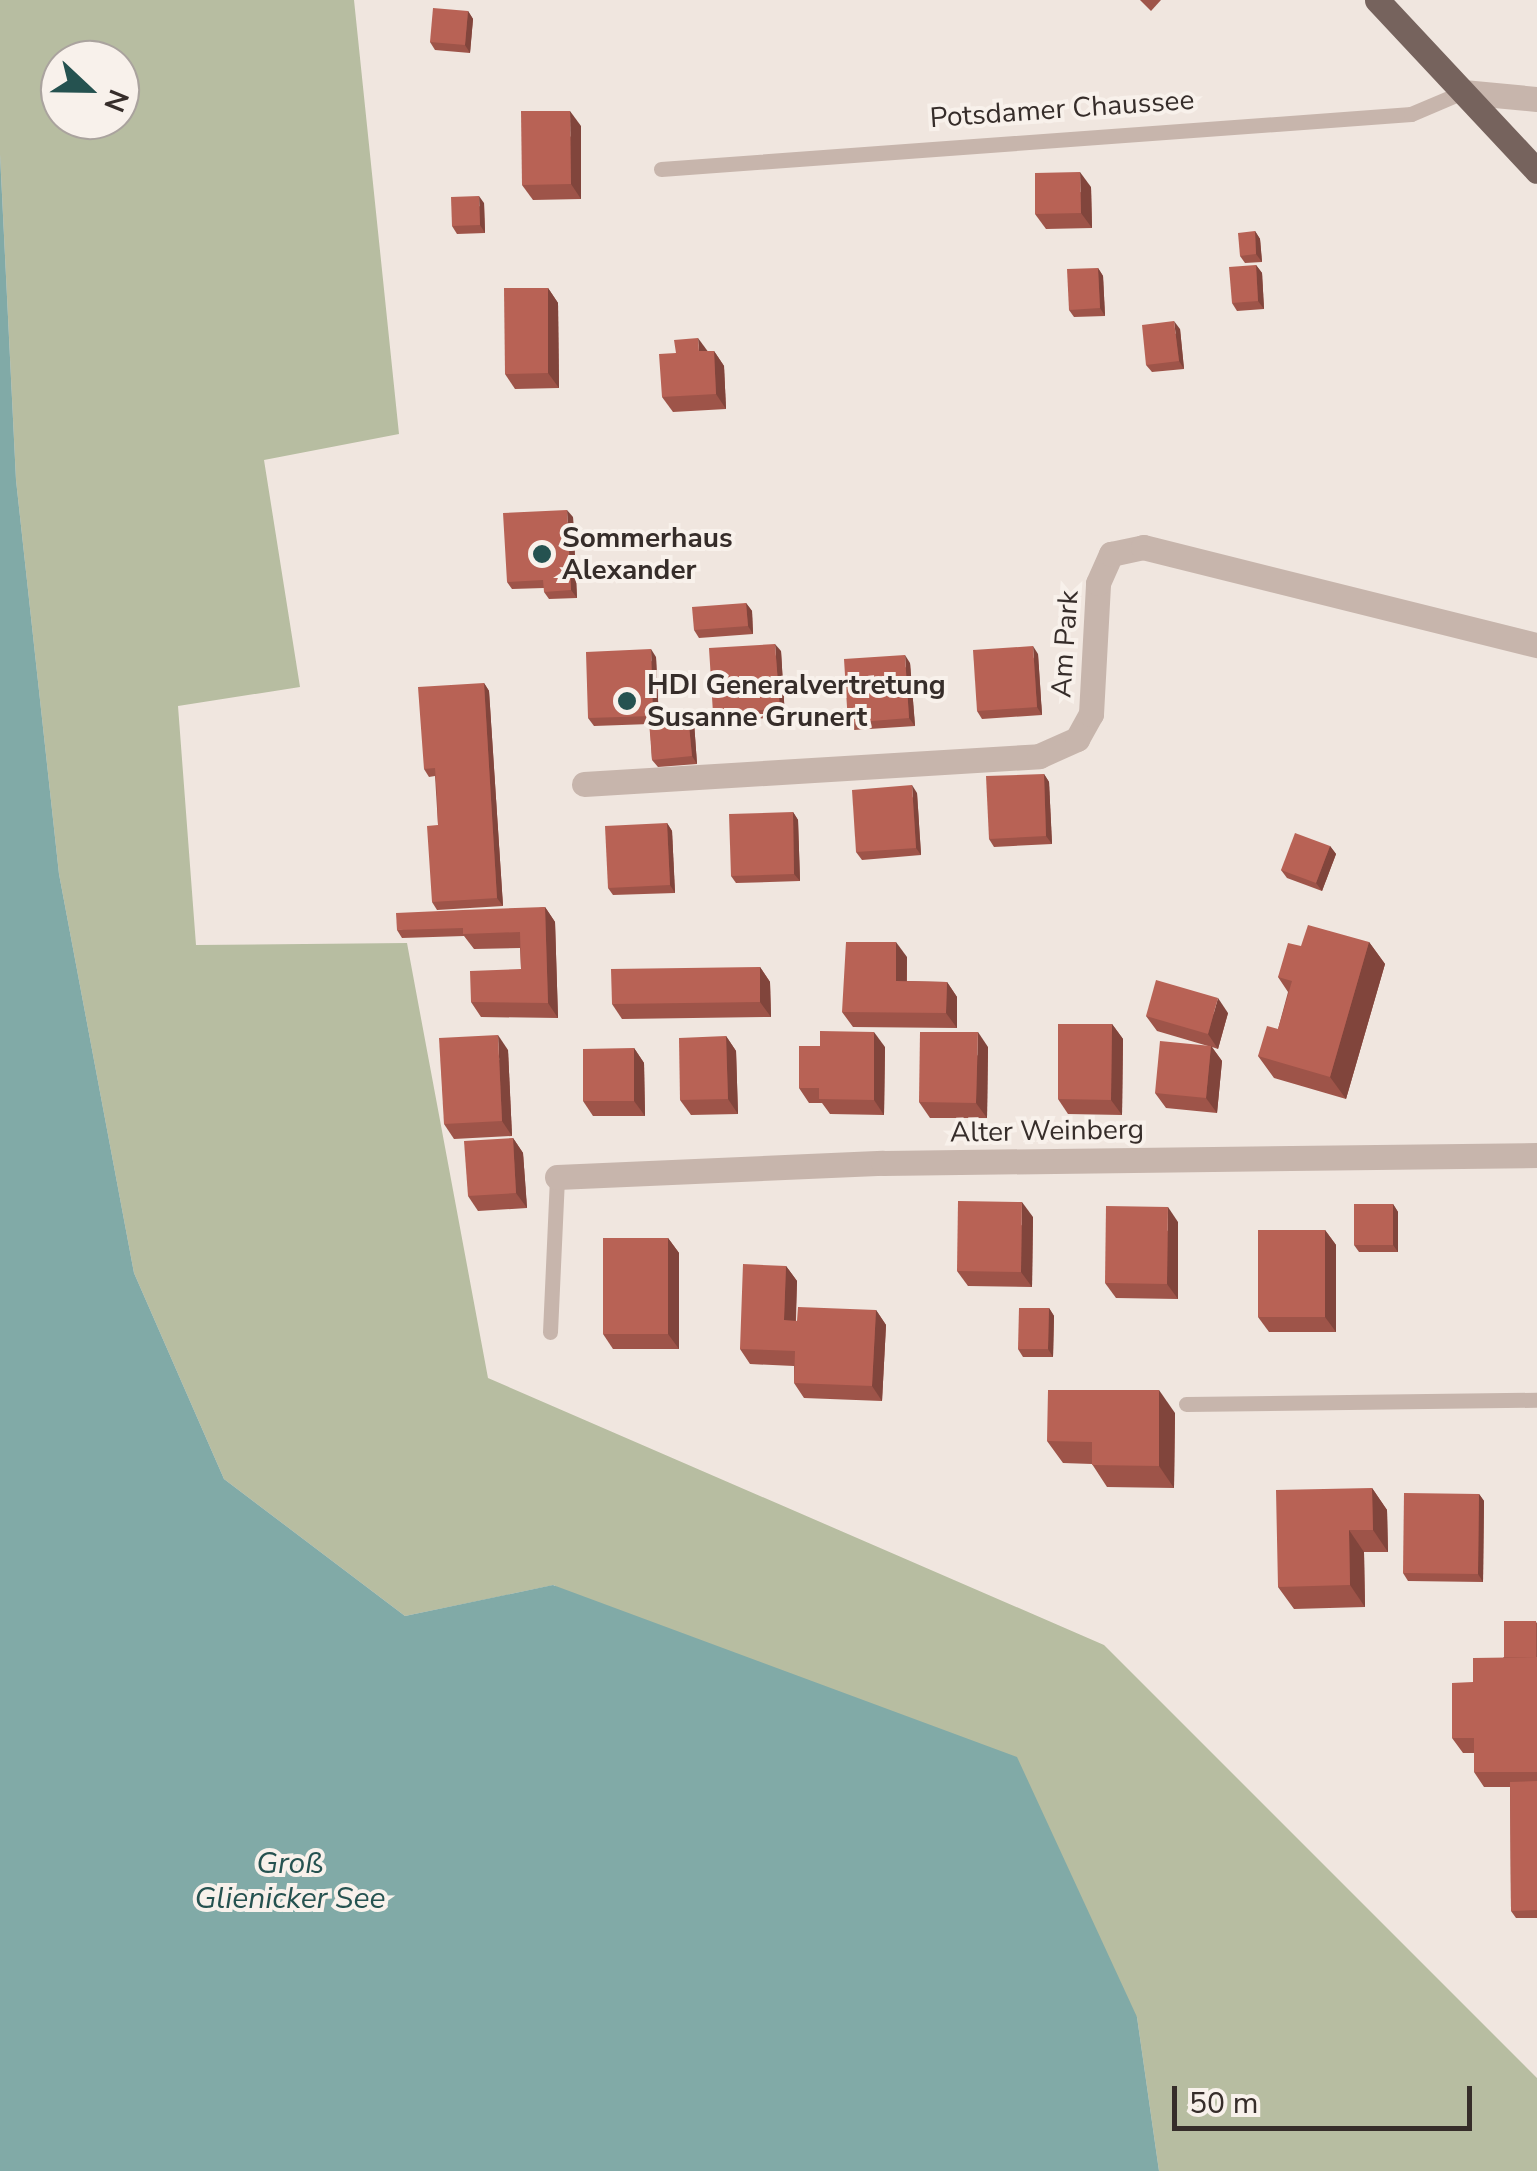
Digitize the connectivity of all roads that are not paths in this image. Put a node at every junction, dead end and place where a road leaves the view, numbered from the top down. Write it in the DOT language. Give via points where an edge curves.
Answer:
graph roads {
  1 [pos="1377,0"];
  2 [pos="1463,92"];
  3 [pos="1537,99"];
  4 [pos="661,169"];
  5 [pos="1537,171"];
  6 [pos="1537,645"];
  7 [pos="584,784"];
  8 [pos="1537,1155"];
  9 [pos="557,1177"];
  10 [pos="550,1332"];
  11 [pos="1537,1400"];
  12 [pos="1186,1404"];
  1 -- 2 [label="main road"];
  2 -- 3 [label="street"];
  2 -- 4 [label="lane, Potsdamer Chaussee" via="1411,114"];
  2 -- 5 [label="main road"];
  6 -- 7 [label="street, Am Park" via="1143,547 1111,554 1098,583 1090,714 1077,739 1038,756"];
  8 -- 9 [label="street, Alter Weinberg" via="883,1163"];
  9 -- 10 [label="lane"];
  11 -- 12 [label="lane"];
}
